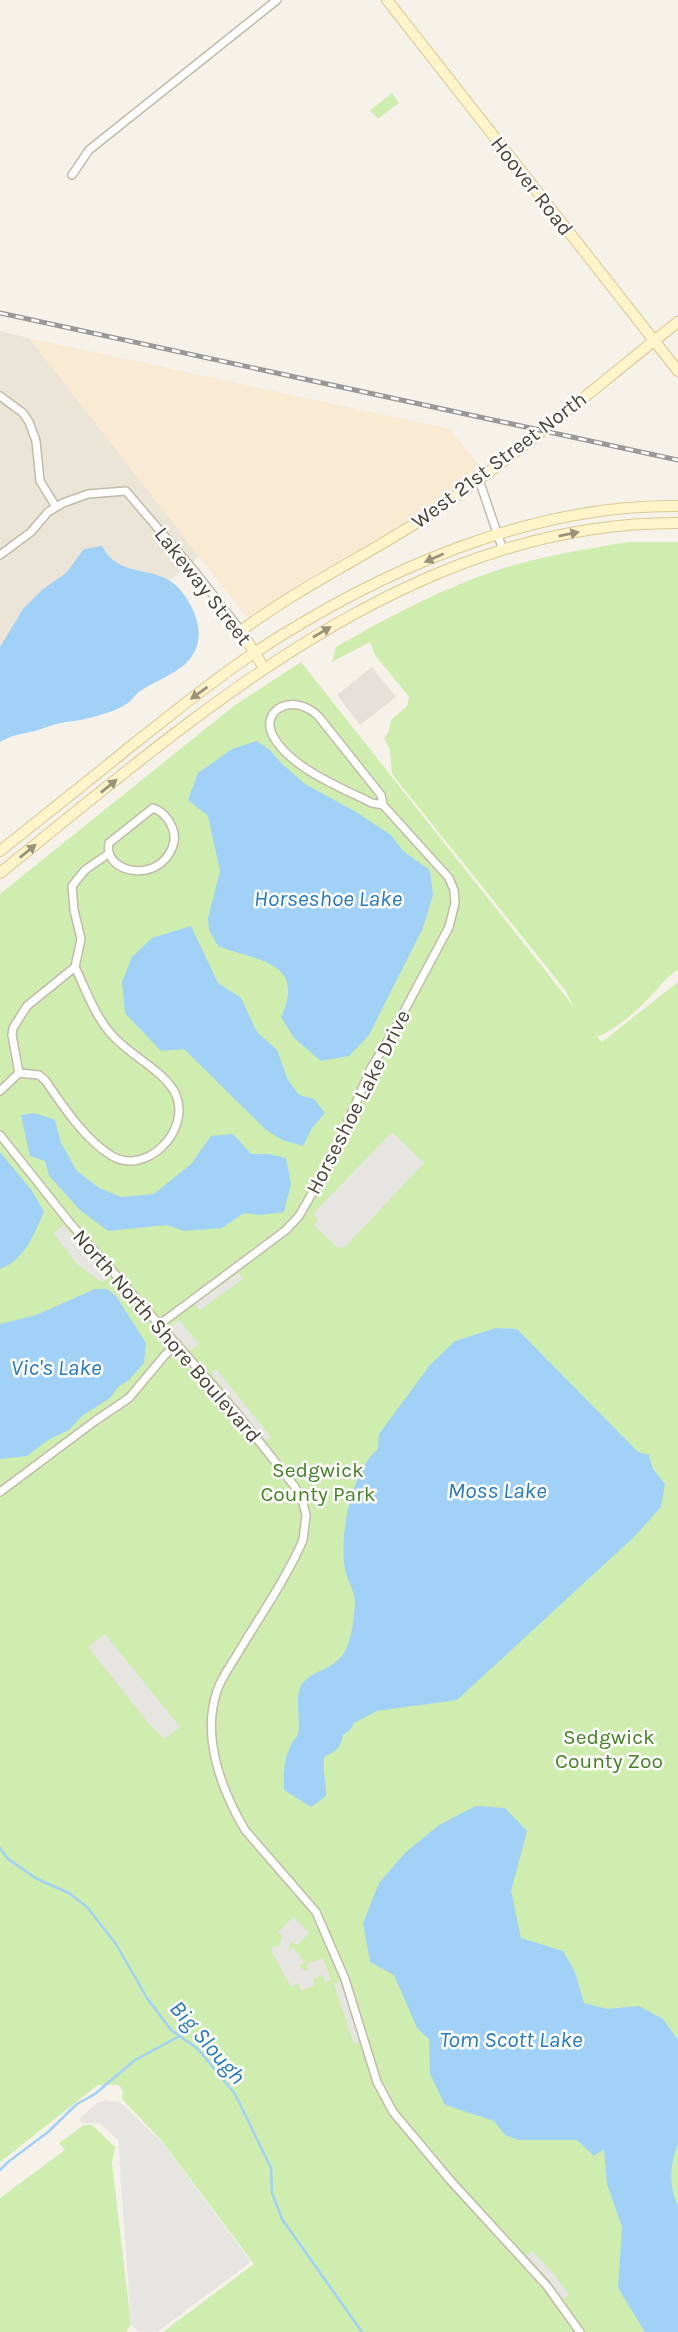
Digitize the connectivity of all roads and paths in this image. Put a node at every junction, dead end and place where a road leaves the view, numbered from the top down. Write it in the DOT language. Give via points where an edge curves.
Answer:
graph roads {
  1 [pos="277,0"];
  2 [pos="387,0"];
  3 [pos="72,175"];
  4 [pos="678,322"];
  5 [pos="654,341"];
  6 [pos="678,371"];
  7 [pos="0,396"];
  8 [pos="479,480"];
  9 [pos="678,506"];
  10 [pos="56,507"];
  11 [pos="678,523"];
  12 [pos="498,533"];
  13 [pos="503,550"];
  14 [pos="0,555"];
  15 [pos="241,631"];
  16 [pos="254,653"];
  17 [pos="264,668"];
  18 [pos="383,805"];
  19 [pos="0,851"];
  20 [pos="108,854"];
  21 [pos="0,873"];
  22 [pos="75,967"];
  23 [pos="19,1073"];
  24 [pos="0,1091"];
  25 [pos="0,1135"];
  26 [pos="160,1324"];
  27 [pos="177,1343"];
  28 [pos="0,1493"];
  29 [pos="580,2332"];
  1 -- 3 [label="street" via="89,150"];
  2 -- 5 [label="main road, Hoover Road"];
  4 -- 5 [label="main road, West 21st Street North"];
  5 -- 6 [label="main road, Hoover Road"];
  5 -- 8 [label="main road, West 21st Street North"];
  7 -- 10 [label="street" via="29,422 40,481"];
  8 -- 12 [label="street"];
  8 -- 15 [label="main road, West 21st Street North"];
  9 -- 12 [label="main road" via="589,513"];
  10 -- 14 [label="street"];
  10 -- 15 [label="street, Lakeway Street" via="88,494 126,491"];
  13 -- 11 [label="main road, one-way" via="592,529"];
  12 -- 13 [label="street"];
  12 -- 16 [label="main road, one-way" via="384,580"];
  17 -- 13 [label="main road, one-way" via="387,597"];
  15 -- 16 [label="main road, Lakeway Street"];
  16 -- 17 [label="main road, Lakeway Street"];
  16 -- 19 [label="main road, one-way"];
  21 -- 17 [label="main road, one-way"];
  18 -- 18 [label="street" via="381,795 313,711 296,703 278,709 270,728 290,755 313,772"];
  18 -- 26 [label="street, Horseshoe Lake Drive" via="449,878 455,903 449,927 371,1068 332,1159 299,1216"];
  20 -- 20 [label="street" via="133,870 157,867 173,848 171,823 158,809 148,811 109,844"];
  20 -- 22 [label="street" via="72,886 81,939"];
  22 -- 23 [label="street" via="27,1006 13,1028"];
  22 -- 23 [label="street" via="111,1035 172,1087 179,1107 176,1130 152,1153 132,1160 114,1158 83,1129 45,1080"];
  23 -- 24 [label="street"];
  25 -- 26 [label="street, North North Shore Boulevard"];
  26 -- 27 [label="street, North North Shore Boulevard"];
  27 -- 28 [label="street" via="129,1398"];
  27 -- 29 [label="street, North North Shore Boulevard" via="295,1487 306,1515 299,1548 217,1689 213,1743 228,1797 246,1830 316,1912 345,1979 377,2082 393,2112 533,2270"];
}
